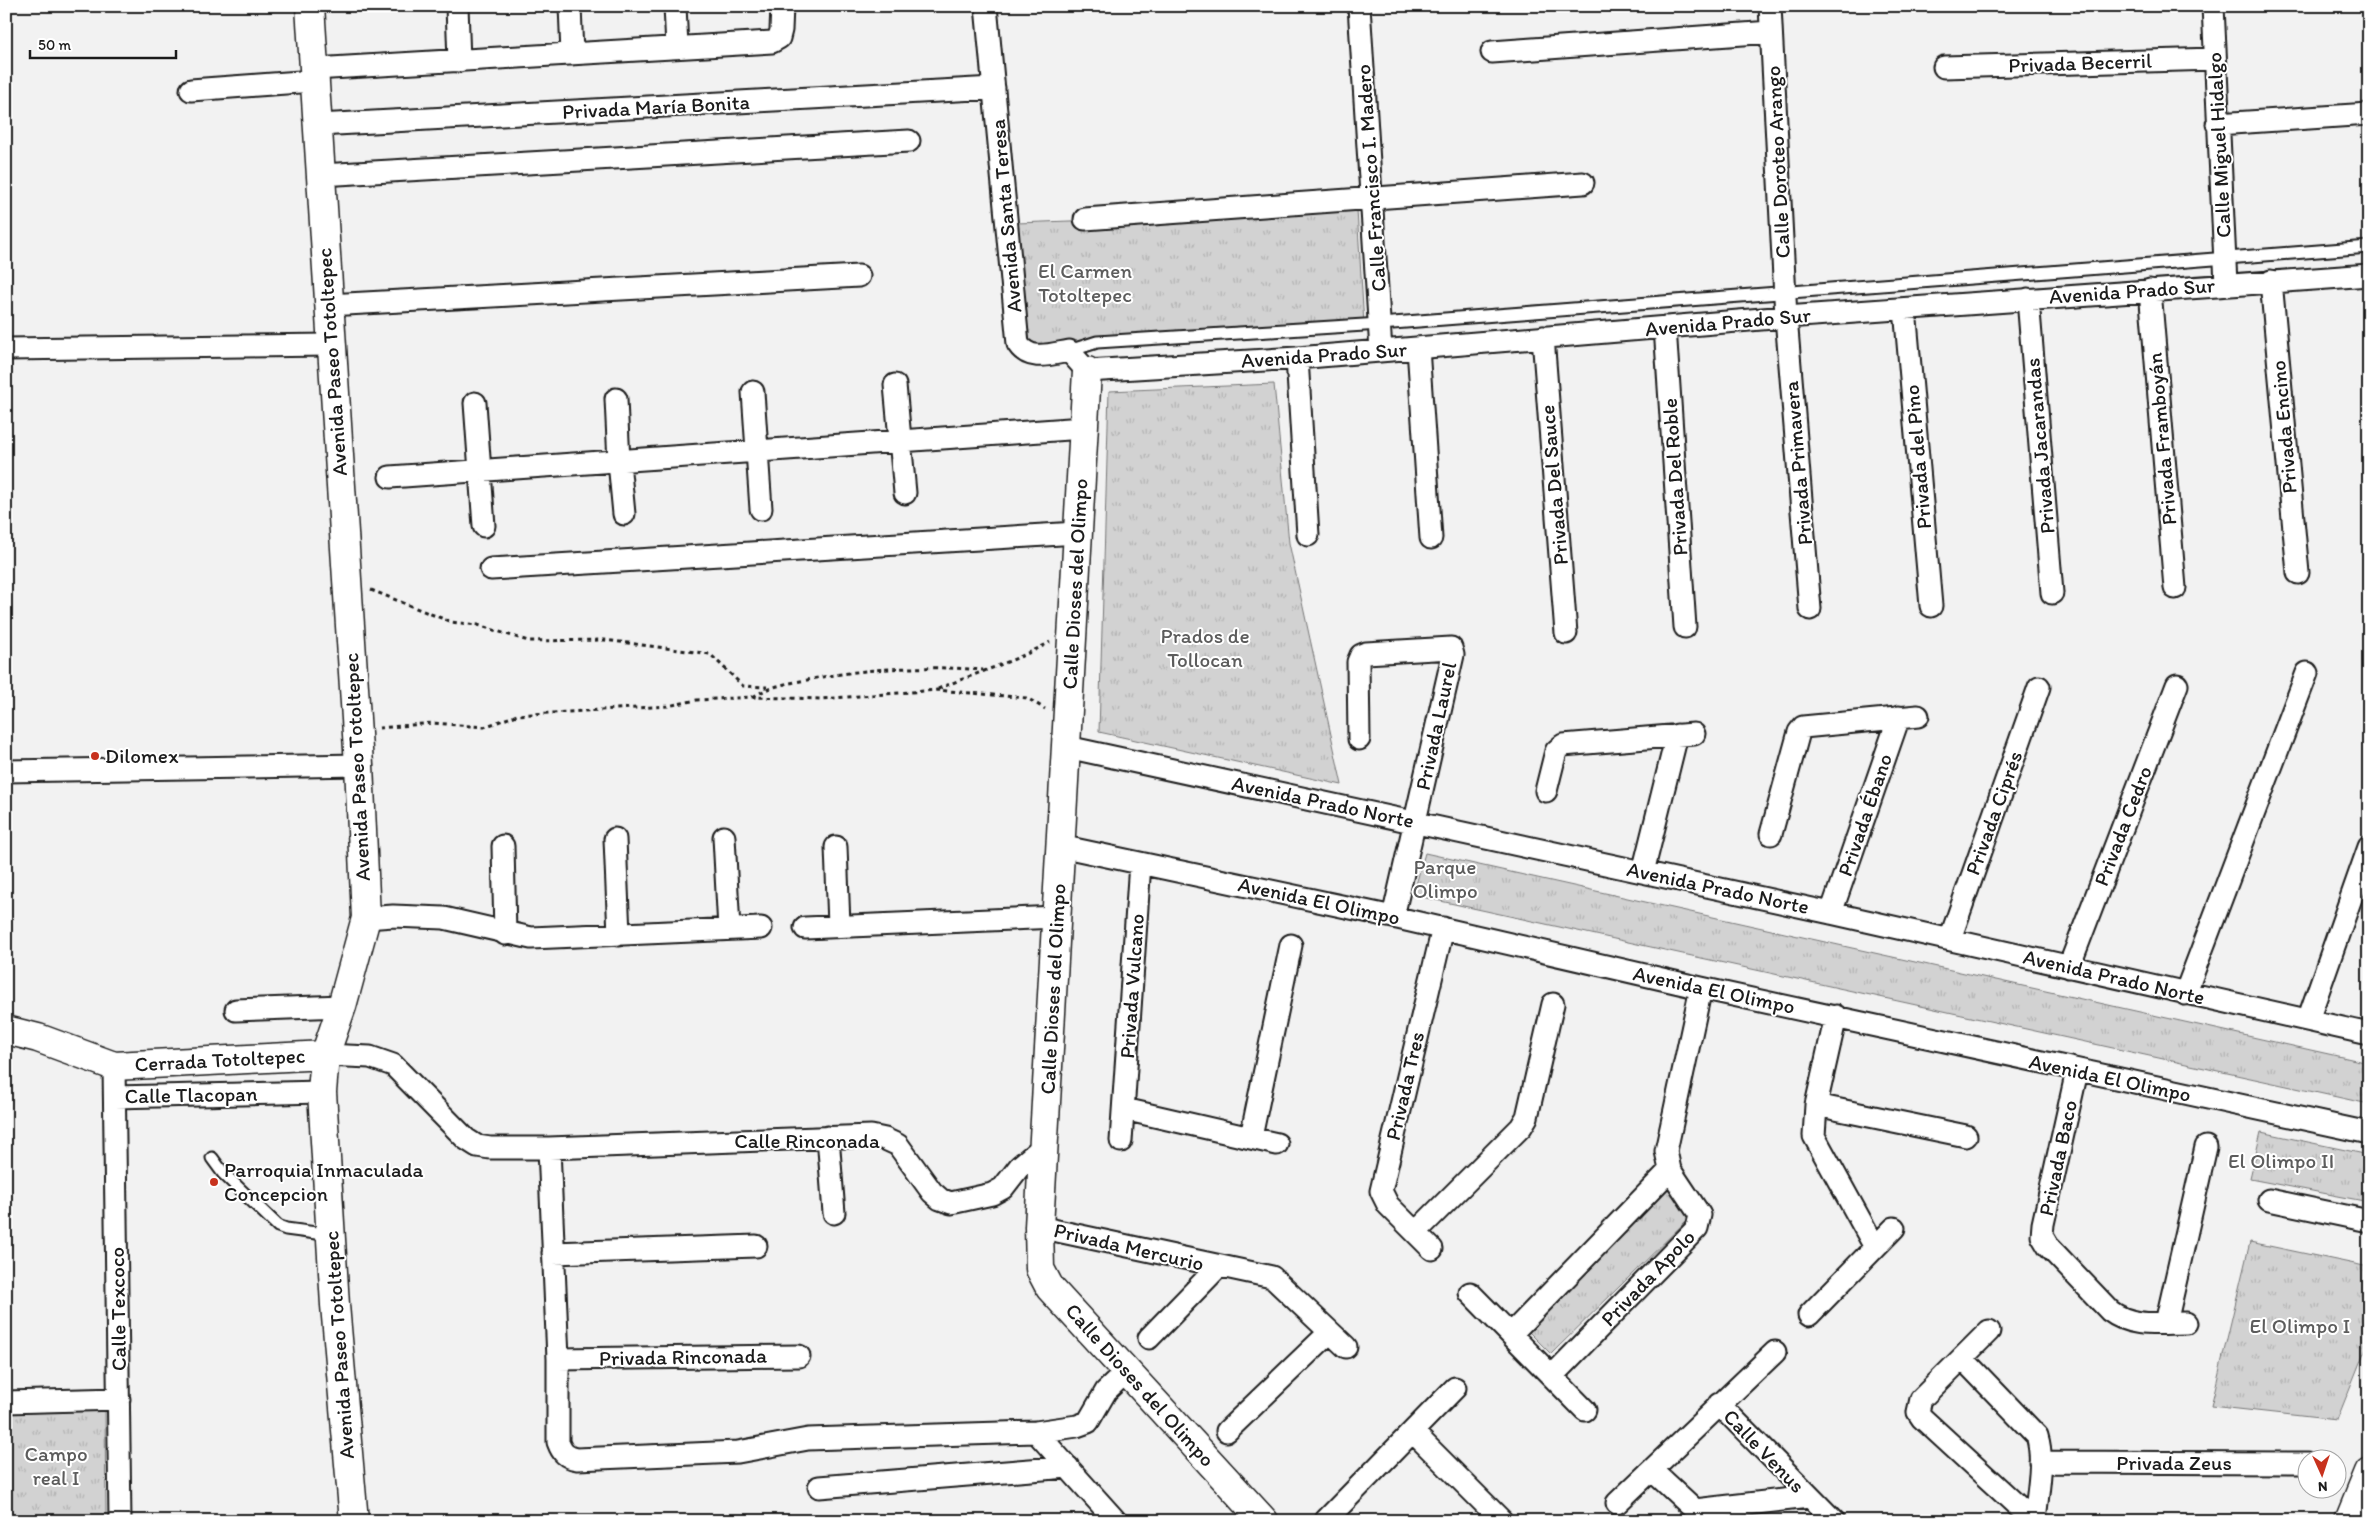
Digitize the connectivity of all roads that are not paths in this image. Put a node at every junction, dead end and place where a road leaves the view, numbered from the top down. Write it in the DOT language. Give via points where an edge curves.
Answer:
graph roads {
  1 [pos="310,6"];
  2 [pos="457,6"];
  3 [pos="570,6"];
  4 [pos="675,6"];
  5 [pos="782,6"];
  6 [pos="986,6"];
  7 [pos="1359,6"];
  8 [pos="1770,6"];
  9 [pos="2213,6"];
  10 [pos="1771,32"];
  11 [pos="677,47"];
  12 [pos="1492,52"];
  13 [pos="572,54"];
  14 [pos="2215,59"];
  15 [pos="459,61"];
  16 [pos="1944,67"];
  17 [pos="314,75"];
  18 [pos="994,88"];
  19 [pos="191,90"];
  20 [pos="2369,114"];
  21 [pos="2217,124"];
  22 [pos="318,125"];
  23 [pos="909,141"];
  24 [pos="321,175"];
  25 [pos="1582,183"];
  26 [pos="1371,198"];
  27 [pos="1085,219"];
  28 [pos="2369,247"];
  29 [pos="2224,258"];
  30 [pos="2369,275"];
  31 [pos="859,276"];
  32 [pos="2271,281"];
  33 [pos="2226,284"];
  34 [pos="2150,290"];
  35 [pos="1784,291"];
  36 [pos="2028,299"];
  37 [pos="328,305"];
  38 [pos="1906,309"];
  39 [pos="1786,317"];
  40 [pos="1380,324"];
  41 [pos="1665,327"];
  42 [pos="1543,337"];
  43 [pos="330,345"];
  44 [pos="1418,348"];
  45 [pos="6,349"];
  46 [pos="1068,350"];
  47 [pos="1382,351"];
  48 [pos="1297,358"];
  49 [pos="1087,371"];
  50 [pos="895,385"];
  51 [pos="753,392"];
  52 [pos="616,399"];
  53 [pos="475,403"];
  54 [pos="1083,428"];
  55 [pos="899,443"];
  56 [pos="757,452"];
  57 [pos="619,462"];
  58 [pos="479,472"];
  59 [pos="390,476"];
  60 [pos="904,493"];
  61 [pos="760,509"];
  62 [pos="624,514"];
  63 [pos="484,526"];
  64 [pos="1077,533"];
  65 [pos="1308,535"];
  66 [pos="1431,538"];
  67 [pos="491,569"];
  68 [pos="2298,573"];
  69 [pos="2175,588"];
  70 [pos="2052,593"];
  71 [pos="1931,606"];
  72 [pos="1810,609"];
  73 [pos="1685,627"];
  74 [pos="1566,633"];
  75 [pos="2306,673"];
  76 [pos="2177,685"];
  77 [pos="2039,687"];
  78 [pos="1068,736"];
  79 [pos="1359,739"];
  80 [pos="359,766"];
  81 [pos="6,771"];
  82 [pos="1546,791"];
  83 [pos="1414,822"];
  84 [pos="1771,834"];
  85 [pos="724,837"];
  86 [pos="615,839"];
  87 [pos="503,846"];
  88 [pos="1060,846"];
  89 [pos="836,847"];
  90 [pos="2369,847"];
  91 [pos="1140,863"];
  92 [pos="1643,872"];
  93 [pos="1831,913"];
  94 [pos="1057,917"];
  95 [pos="1393,917"];
  96 [pos="366,918"];
  97 [pos="839,925"];
  98 [pos="761,928"];
  99 [pos="805,928"];
  100 [pos="1443,928"];
  101 [pos="730,929"];
  102 [pos="506,934"];
  103 [pos="619,935"];
  104 [pos="1950,939"];
  105 [pos="1291,945"];
  106 [pos="2069,967"];
  107 [pos="1701,988"];
  108 [pos="2185,994"];
  109 [pos="1553,1004"];
  110 [pos="342,1006"];
  111 [pos="236,1010"];
  112 [pos="1836,1016"];
  113 [pos="2308,1020"];
  114 [pos="6,1030"];
  115 [pos="2369,1034"];
  116 [pos="325,1055"];
  117 [pos="114,1066"];
  118 [pos="2077,1071"];
  119 [pos="322,1092"];
  120 [pos="115,1097"];
  121 [pos="1816,1105"];
  122 [pos="1124,1109"];
  123 [pos="2369,1133"];
  124 [pos="1966,1136"];
  125 [pos="828,1137"];
  126 [pos="1251,1137"];
  127 [pos="1121,1141"];
  128 [pos="1277,1144"];
  129 [pos="1045,1145"];
  130 [pos="2206,1146"];
  131 [pos="549,1148"];
  132 [pos="212,1158"];
  133 [pos="1670,1170"];
  134 [pos="2269,1200"];
  135 [pos="834,1213"];
  136 [pos="2369,1221"];
  137 [pos="1039,1227"];
  138 [pos="1894,1228"];
  139 [pos="1416,1232"];
  140 [pos="331,1235"];
  141 [pos="756,1246"];
  142 [pos="1875,1247"];
  143 [pos="1432,1250"];
  144 [pos="553,1253"];
  145 [pos="1218,1267"];
  146 [pos="1470,1293"];
  147 [pos="1809,1315"];
  148 [pos="1330,1332"];
  149 [pos="1988,1332"];
  150 [pos="1511,1334"];
  151 [pos="1149,1338"];
  152 [pos="1346,1347"];
  153 [pos="1776,1352"];
  154 [pos="799,1356"];
  155 [pos="562,1358"];
  156 [pos="1962,1358"];
  157 [pos="1127,1371"];
  158 [pos="1552,1376"];
  159 [pos="1455,1388"];
  160 [pos="119,1399"];
  161 [pos="6,1402"];
  162 [pos="1719,1404"];
  163 [pos="1585,1410"];
  164 [pos="1036,1432"];
  165 [pos="1227,1432"];
  166 [pos="1413,1432"];
  167 [pos="2040,1462"];
  168 [pos="2298,1463"];
  169 [pos="1068,1467"];
  170 [pos="1652,1470"];
  171 [pos="2369,1472"];
  172 [pos="819,1487"];
  173 [pos="1809,1497"];
  174 [pos="1617,1503"];
  175 [pos="2350,1519"];
  176 [pos="1326,1520"];
  177 [pos="120,1521"];
  178 [pos="354,1521"];
  179 [pos="1116,1521"];
  180 [pos="1264,1521"];
  181 [pos="1502,1521"];
  182 [pos="1834,1521"];
  183 [pos="2034,1521"];
  1 -- 17 [label="main road, Avenida Paseo Totoltepec"];
  2 -- 15 [label="street"];
  3 -- 13 [label="street"];
  4 -- 11 [label="street"];
  5 -- 11 [label="street" via="782,30 779,38 772,42"];
  6 -- 18 [label="street, Avenida Santa Teresa"];
  7 -- 26 [label="street, Calle Francisco I. Madero"];
  8 -- 10 [label="street, Calle Doroteo Arango"];
  9 -- 14 [label="street, Calle Miguel Hidalgo"];
  10 -- 12 [label="street"];
  10 -- 35 [label="street, Calle Doroteo Arango"];
  11 -- 13 [label="street"];
  13 -- 15 [label="street"];
  14 -- 16 [label="street, Privada Becerril"];
  14 -- 21 [label="street, Calle Miguel Hidalgo"];
  15 -- 17 [label="street"];
  17 -- 19 [label="street"];
  17 -- 22 [label="main road, Avenida Paseo Totoltepec"];
  18 -- 22 [label="street, Privada María Bonita"];
  18 -- 46 [label="street, Avenida Santa Teresa" via="1018,344 1032,355"];
  20 -- 21 [label="street"];
  21 -- 29 [label="street, Calle Miguel Hidalgo"];
  22 -- 24 [label="main road, Avenida Paseo Totoltepec"];
  23 -- 24 [label="street"];
  24 -- 37 [label="main road, Avenida Paseo Totoltepec"];
  25 -- 26 [label="street"];
  26 -- 27 [label="street"];
  26 -- 40 [label="street, Calle Francisco I. Madero"];
  28 -- 29 [label="lane"];
  29 -- 33 [label="street, Calle Miguel Hidalgo"];
  29 -- 35 [label="lane"];
  30 -- 32 [label="street, Avenida Prado Sur"];
  31 -- 37 [label="street"];
  32 -- 33 [label="street, Avenida Prado Sur"];
  32 -- 68 [label="street, Privada Encino"];
  33 -- 34 [label="street, Avenida Prado Sur"];
  34 -- 36 [label="street, Avenida Prado Sur"];
  34 -- 69 [label="street, Privada Framboyán"];
  35 -- 39 [label="street, Calle Doroteo Arango"];
  35 -- 40 [label="lane"];
  36 -- 38 [label="street, Avenida Prado Sur"];
  36 -- 70 [label="street, Privada Jacarandas"];
  37 -- 43 [label="main road, Avenida Paseo Totoltepec"];
  38 -- 39 [label="street, Avenida Prado Sur"];
  38 -- 71 [label="street, Privada del Pino"];
  39 -- 41 [label="street, Avenida Prado Sur"];
  39 -- 72 [label="street, Privada Primavera"];
  40 -- 46 [label="lane" via="1097,342"];
  40 -- 47 [label="street, Calle Francisco I. Madero"];
  41 -- 42 [label="street, Avenida Prado Sur"];
  41 -- 73 [label="street, Privada Del Roble"];
  42 -- 44 [label="street, Avenida Prado Sur"];
  42 -- 74 [label="street, Privada Del Sauce"];
  43 -- 45 [label="street"];
  43 -- 80 [label="main road, Avenida Paseo Totoltepec"];
  44 -- 47 [label="street, Avenida Prado Sur"];
  44 -- 66 [label="street"];
  46 -- 49 [label="street"];
  47 -- 48 [label="street, Avenida Prado Sur"];
  48 -- 49 [label="street, Avenida Prado Sur"];
  48 -- 65 [label="street"];
  49 -- 54 [label="main road, Calle Dioses del Olimpo"];
  50 -- 55 [label="street"];
  51 -- 56 [label="street"];
  52 -- 57 [label="street"];
  53 -- 58 [label="street"];
  54 -- 55 [label="street"];
  54 -- 64 [label="main road, Calle Dioses del Olimpo"];
  55 -- 56 [label="street"];
  55 -- 60 [label="street"];
  56 -- 57 [label="street"];
  56 -- 61 [label="street"];
  57 -- 58 [label="street"];
  57 -- 62 [label="street"];
  58 -- 59 [label="street"];
  58 -- 63 [label="street"];
  64 -- 67 [label="street"];
  64 -- 78 [label="main road, Calle Dioses del Olimpo"];
  75 -- 108 [label="street"];
  76 -- 106 [label="street, Privada Cedro"];
  77 -- 104 [label="street, Privada Ciprés"];
  78 -- 83 [label="street, Avenida Prado Norte"];
  78 -- 88 [label="main road, Calle Dioses del Olimpo"];
  79 -- 83 [label="street, Privada Laurel" via="1358,662 1361,655 1366,652 1451,648 1453,655"];
  80 -- 81 [label="street"];
  80 -- 96 [label="main road, Avenida Paseo Totoltepec"];
  82 -- 92 [label="street" via="1556,751 1563,745 1685,734"];
  83 -- 92 [label="street, Avenida Prado Norte"];
  83 -- 95 [label="street, Privada Laurel"];
  84 -- 93 [label="street, Privada Ébano" via="1803,727 1908,716"];
  85 -- 101 [label="street"];
  86 -- 103 [label="street"];
  87 -- 102 [label="street"];
  88 -- 91 [label="street, Avenida El Olimpo"];
  88 -- 94 [label="main road, Calle Dioses del Olimpo"];
  89 -- 97 [label="street"];
  90 -- 113 [label="street"];
  91 -- 95 [label="street, Avenida El Olimpo"];
  91 -- 122 [label="street, Privada Vulcano"];
  92 -- 93 [label="street, Avenida Prado Norte"];
  93 -- 104 [label="street, Avenida Prado Norte"];
  94 -- 97 [label="street"];
  94 -- 129 [label="main road, Calle Dioses del Olimpo"];
  95 -- 100 [label="street, Avenida El Olimpo"];
  96 -- 102 [label="street" via="444,918"];
  96 -- 110 [label="main road, Avenida Paseo Totoltepec"];
  97 -- 99 [label="street"];
  98 -- 101 [label="street"];
  100 -- 107 [label="street, Avenida El Olimpo"];
  100 -- 139 [label="street, Privada Tres" via="1381,1191 1388,1205"];
  101 -- 103 [label="street"];
  102 -- 103 [label="street" via="531,938"];
  104 -- 106 [label="street, Avenida Prado Norte"];
  105 -- 126 [label="street"];
  106 -- 108 [label="street, Avenida Prado Norte"];
  107 -- 112 [label="street, Avenida El Olimpo"];
  107 -- 133 [label="street, Privada Apolo" via="1667,1140"];
  108 -- 113 [label="street, Avenida Prado Norte"];
  109 -- 139 [label="street" via="1527,1117"];
  110 -- 111 [label="street"];
  110 -- 116 [label="main road, Avenida Paseo Totoltepec"];
  112 -- 118 [label="street, Avenida El Olimpo"];
  112 -- 121 [label="street"];
  113 -- 115 [label="street, Avenida Prado Norte"];
  114 -- 117 [label="main road, Calle Tlacopan" via="38,1038"];
  116 -- 117 [label="main road, Cerrada Totoltepec"];
  116 -- 119 [label="main road, Avenida Paseo Totoltepec"];
  116 -- 131 [label="street, Calle Rinconada" via="370,1057 393,1065 477,1146"];
  117 -- 120 [label="street, Calle Tlacopan"];
  118 -- 123 [label="street, Avenida El Olimpo"];
  118 -- 130 [label="street, Privada Baco" via="2042,1236 2121,1320 2176,1323"];
  119 -- 120 [label="street, Calle Tlacopan"];
  119 -- 140 [label="main road, Avenida Paseo Totoltepec"];
  120 -- 160 [label="street, Calle Texcoco"];
  121 -- 124 [label="street"];
  121 -- 142 [label="street" via="1814,1136"];
  122 -- 126 [label="street"];
  122 -- 127 [label="street, Privada Vulcano"];
  125 -- 129 [label="street, Calle Rinconada" via="885,1138 898,1145 932,1192 951,1203 992,1194 1003,1188 1020,1166"];
  125 -- 131 [label="street, Calle Rinconada"];
  125 -- 135 [label="street"];
  126 -- 128 [label="street"];
  129 -- 137 [label="main road, Calle Dioses del Olimpo"];
  131 -- 144 [label="street"];
  132 -- 140 [label="lane" via="222,1173 278,1226"];
  133 -- 150 [label="street"];
  133 -- 158 [label="street, Privada Apolo" via="1700,1215 1697,1228"];
  134 -- 136 [label="street"];
  137 -- 145 [label="street, Privada Mercurio"];
  137 -- 157 [label="main road, Calle Dioses del Olimpo" via="1038,1258 1044,1280"];
  138 -- 142 [label="street"];
  139 -- 143 [label="street, Privada Tres"];
  140 -- 178 [label="main road, Avenida Paseo Totoltepec"];
  141 -- 144 [label="street"];
  142 -- 147 [label="street"];
  144 -- 155 [label="street"];
  145 -- 148 [label="street, Privada Mercurio" via="1272,1277"];
  145 -- 151 [label="street, Privada Mercurio"];
  146 -- 150 [label="street"];
  148 -- 152 [label="street, Privada Mercurio"];
  148 -- 165 [label="street"];
  149 -- 156 [label="street"];
  150 -- 158 [label="street"];
  153 -- 162 [label="street"];
  154 -- 155 [label="street, Privada Rinconada"];
  155 -- 164 [label="street" via="558,1442 568,1458 738,1452 818,1438"];
  156 -- 167 [label="street" via="2037,1436"];
  156 -- 183 [label="street" via="1921,1399 1918,1412"];
  157 -- 164 [label="street" via="1106,1391 1088,1422"];
  157 -- 180 [label="main road, Calle Dioses del Olimpo"];
  158 -- 163 [label="street"];
  159 -- 166 [label="street"];
  160 -- 161 [label="street"];
  160 -- 177 [label="street, Calle Texcoco"];
  162 -- 170 [label="street, Calle Venus"];
  162 -- 173 [label="street, Calle Venus"];
  164 -- 169 [label="street"];
  166 -- 176 [label="street"];
  166 -- 181 [label="street"];
  167 -- 168 [label="street, Privada Zeus"];
  167 -- 183 [label="street"];
  169 -- 172 [label="street"];
  169 -- 179 [label="street"];
  170 -- 173 [label="street" via="1695,1510"];
  170 -- 174 [label="street, Calle Venus"];
  171 -- 175 [label="main road"];
  173 -- 182 [label="street, Calle Venus"];
}
